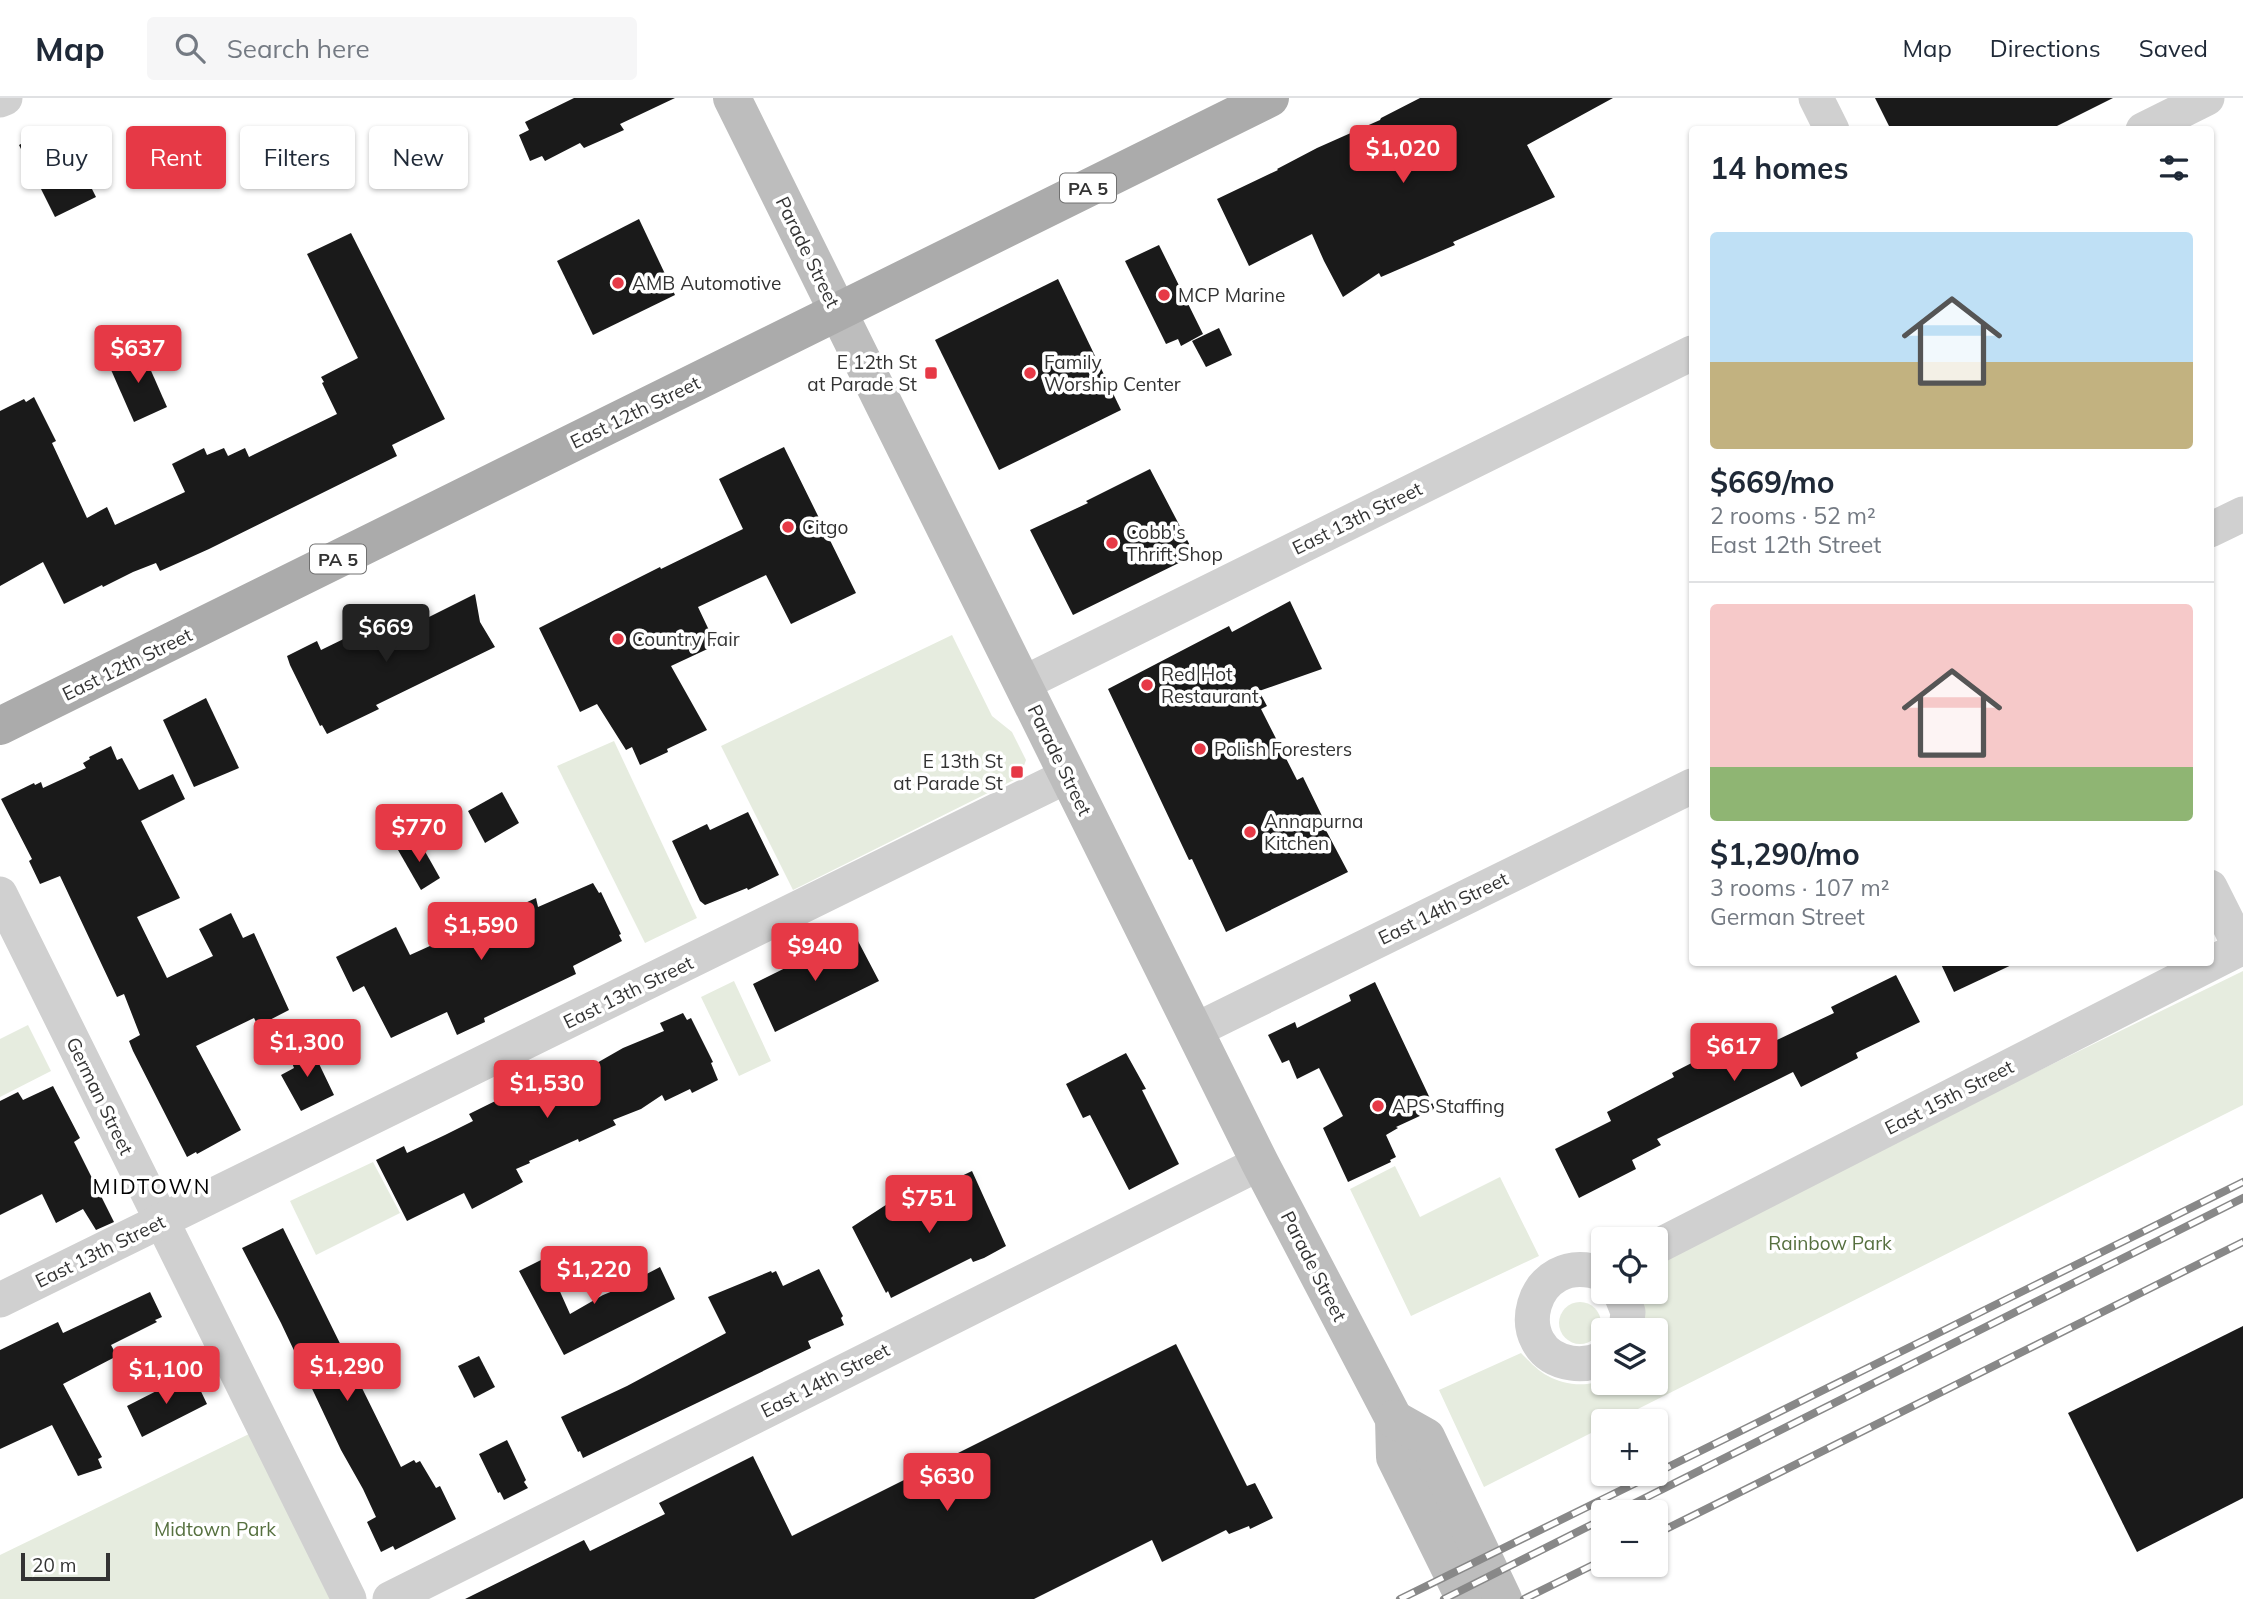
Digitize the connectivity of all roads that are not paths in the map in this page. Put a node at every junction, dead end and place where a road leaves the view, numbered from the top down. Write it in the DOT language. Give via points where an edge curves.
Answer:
graph roads {
  1 [pos="5,98"];
  2 [pos="732,98"];
  3 [pos="1270,98"];
  4 [pos="1816,98"];
  5 [pos="2207,98"];
  6 [pos="0,100"];
  7 [pos="1830,126"];
  8 [pos="2151,126"];
  9 [pos="838,312"];
  10 [pos="1689,354"];
  11 [pos="2243,514"];
  12 [pos="2214,528"];
  13 [pos="1022,684"];
  14 [pos="0,726"];
  15 [pos="1067,776"];
  16 [pos="1689,787"];
  17 [pos="0,894"];
  18 [pos="2214,895"];
  19 [pos="2242,948"];
  20 [pos="2214,962"];
  21 [pos="2207,966"];
  22 [pos="1194,1031"];
  23 [pos="1260,1163"];
  24 [pos="162,1221"];
  25 [pos="1668,1241"];
  26 [pos="1591,1271"];
  27 [pos="0,1300"];
  28 [pos="1591,1363"];
  29 [pos="1394,1419"];
  30 [pos="349,1599"];
  31 [pos="390,1599"];
  32 [pos="1465,1599"];
  33 [pos="1503,1599"];
  1 -- 6 [label="street"];
  2 -- 9 [label="main road, Parade Street"];
  3 -- 9 [label="main road, East 12th Street / PA 5"];
  4 -- 7 [label="street"];
  5 -- 8 [label="street"];
  9 -- 13 [label="main road, Parade Street"];
  9 -- 14 [label="main road, East 12th Street / PA 5"];
  10 -- 13 [label="street, East 13th Street"];
  11 -- 12 [label="street"];
  13 -- 15 [label="main road, Parade Street"];
  15 -- 22 [label="main road, Parade Street"];
  15 -- 24 [label="street, East 13th Street"];
  16 -- 22 [label="street, East 14th Street"];
  17 -- 24 [label="street, German Street"];
  18 -- 19 [label="street"];
  19 -- 20 [label="street, East 15th Street"];
  21 -- 25 [label="street, East 15th Street"];
  22 -- 23 [label="main road, Parade Street"];
  23 -- 29 [label="main road, Parade Street"];
  23 -- 31 [label="street, East 14th Street"];
  24 -- 27 [label="street, East 13th Street"];
  24 -- 30 [label="street, German Street"];
  26 -- 28 [label="street" via="1580,1268 1557,1274 1544,1284 1532,1313 1533,1329 1551,1354 1564,1362"];
  29 -- 32 [label="main road, Parade Street" via="1395,1457"];
  29 -- 33 [label="main road" via="1426,1437"];
}
